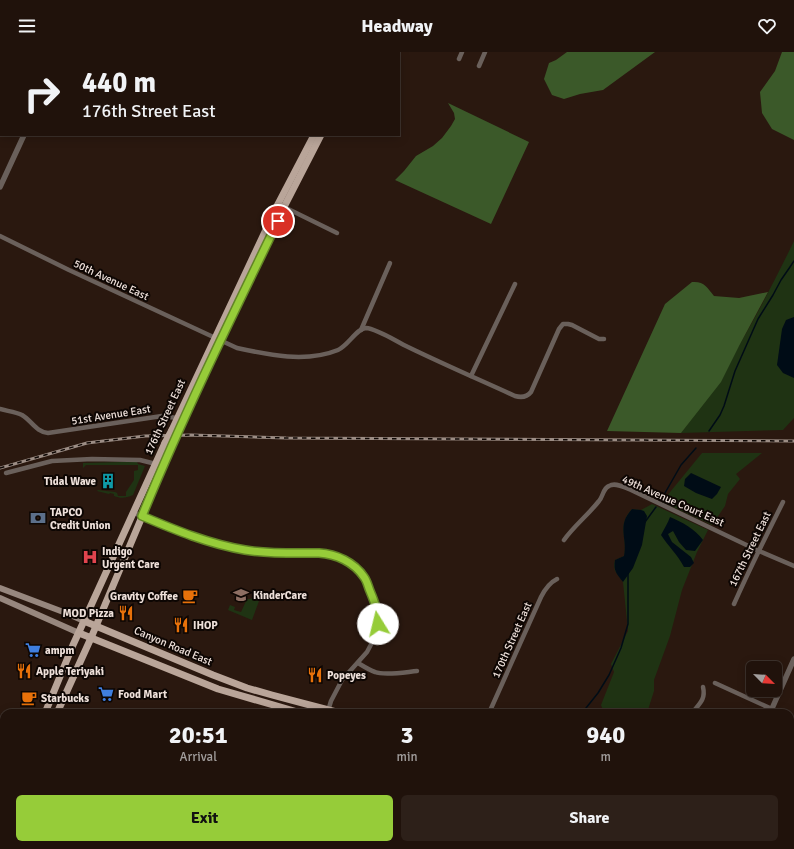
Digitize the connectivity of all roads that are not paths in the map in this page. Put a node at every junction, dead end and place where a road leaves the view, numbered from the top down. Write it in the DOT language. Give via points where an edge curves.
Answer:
graph roads {
  1 [pos="462,52"];
  2 [pos="485,52"];
  3 [pos="459,59"];
  4 [pos="479,66"];
  5 [pos="24,136"];
  6 [pos="313,136"];
  7 [pos="320,136"];
  8 [pos="305,152"];
  9 [pos="0,187"];
  10 [pos="288,199"];
  11 [pos="284,207"];
  12 [pos="337,233"];
  13 [pos="0,236"];
  14 [pos="390,263"];
  15 [pos="515,284"];
  16 [pos="361,330"];
  17 [pos="604,339"];
  18 [pos="217,340"];
  19 [pos="471,376"];
  20 [pos="0,409"];
  21 [pos="177,418"];
  22 [pos="175,430"];
  23 [pos="169,443"];
  24 [pos="156,464"];
  25 [pos="6,473"];
  26 [pos="783,502"];
  27 [pos="134,513"];
  28 [pos="142,516"];
  29 [pos="564,540"];
  30 [pos="759,551"];
  31 [pos="794,566"];
  32 [pos="557,579"];
  33 [pos="0,588"];
  34 [pos="378,593"];
  35 [pos="372,595"];
  36 [pos="0,598"];
  37 [pos="734,604"];
  38 [pos="84,621"];
  39 [pos="96,626"];
  40 [pos="79,633"];
  41 [pos="91,638"];
  42 [pos="794,659"];
  43 [pos="358,663"];
  44 [pos="417,671"];
  45 [pos="716,683"];
  46 [pos="703,687"];
  47 [pos="48,709"];
  48 [pos="59,709"];
  49 [pos="287,709"];
  50 [pos="321,709"];
  51 [pos="329,709"];
  52 [pos="491,709"];
  53 [pos="695,709"];
  54 [pos="767,709"];
  55 [pos="772,709"];
  1 -- 3 [label="street"];
  2 -- 4 [label="street"];
  5 -- 9 [label="street"];
  6 -- 8 [label="main road, 176th Street East"];
  7 -- 10 [label="main road, 176th Street East"];
  8 -- 10 [label="main road" via="307,156"];
  8 -- 18 [label="main road, 176th Street East" via="278,204"];
  10 -- 11 [label="main road, 176th Street East"];
  11 -- 12 [label="street"];
  11 -- 18 [label="main road, 176th Street East"];
  13 -- 18 [label="street, 50th Avenue East"];
  14 -- 16 [label="street"];
  15 -- 19 [label="street"];
  16 -- 18 [label="street, 50th Avenue East" via="339,350 307,356 265,354 237,348"];
  16 -- 19 [label="street" via="367,328 384,334"];
  17 -- 19 [label="street" via="572,325 561,326 531,392 524,397 515,396"];
  18 -- 21 [label="main road, 176th Street East"];
  18 -- 22 [label="main road, 176th Street East"];
  20 -- 21 [label="street, 51st Avenue East" via="20,414 37,430 48,433 162,416"];
  21 -- 22 [label="main road, 176th Street East"];
  22 -- 23 [label="main road, 176th Street East, bridge"];
  23 -- 24 [label="main road, 176th Street East"];
  23 -- 28 [label="main road, 176th Street East"];
  24 -- 25 [label="street" via="140,460 52,460"];
  24 -- 27 [label="main road, 176th Street East"];
  26 -- 30 [label="street, 167th Street East"];
  27 -- 28 [label="street"];
  27 -- 38 [label="main road, 176th Street East"];
  28 -- 35 [label="street" via="225,546 260,552 319,553 337,556 359,570"];
  28 -- 39 [label="main road, 176th Street East"];
  29 -- 30 [label="street, 49th Avenue Court East" via="600,500 606,488 615,484"];
  30 -- 31 [label="street, 49th Avenue Court East"];
  30 -- 37 [label="street, 167th Street East"];
  32 -- 52 [label="street, 170th Street East" via="546,587"];
  33 -- 38 [label="main road, Canyon Road East"];
  34 -- 35 [label="street"];
  35 -- 43 [label="street" via="378,612 376,635"];
  36 -- 40 [label="main road, Canyon Road East"];
  38 -- 39 [label="main road, Canyon Road East"];
  38 -- 40 [label="main road, 176th Street East"];
  39 -- 41 [label="main road, 176th Street East"];
  39 -- 50 [label="main road, Canyon Road East" via="247,688"];
  40 -- 41 [label="main road, Canyon Road East"];
  40 -- 47 [label="main road, 176th Street East"];
  41 -- 48 [label="main road, 176th Street East"];
  41 -- 49 [label="main road, Canyon Road East" via="218,689"];
  42 -- 55 [label="street"];
  43 -- 44 [label="street" via="369,670 384,674"];
  43 -- 51 [label="street" via="342,680"];
  45 -- 54 [label="street"];
  46 -- 53 [label="street" via="703,698"];
}
